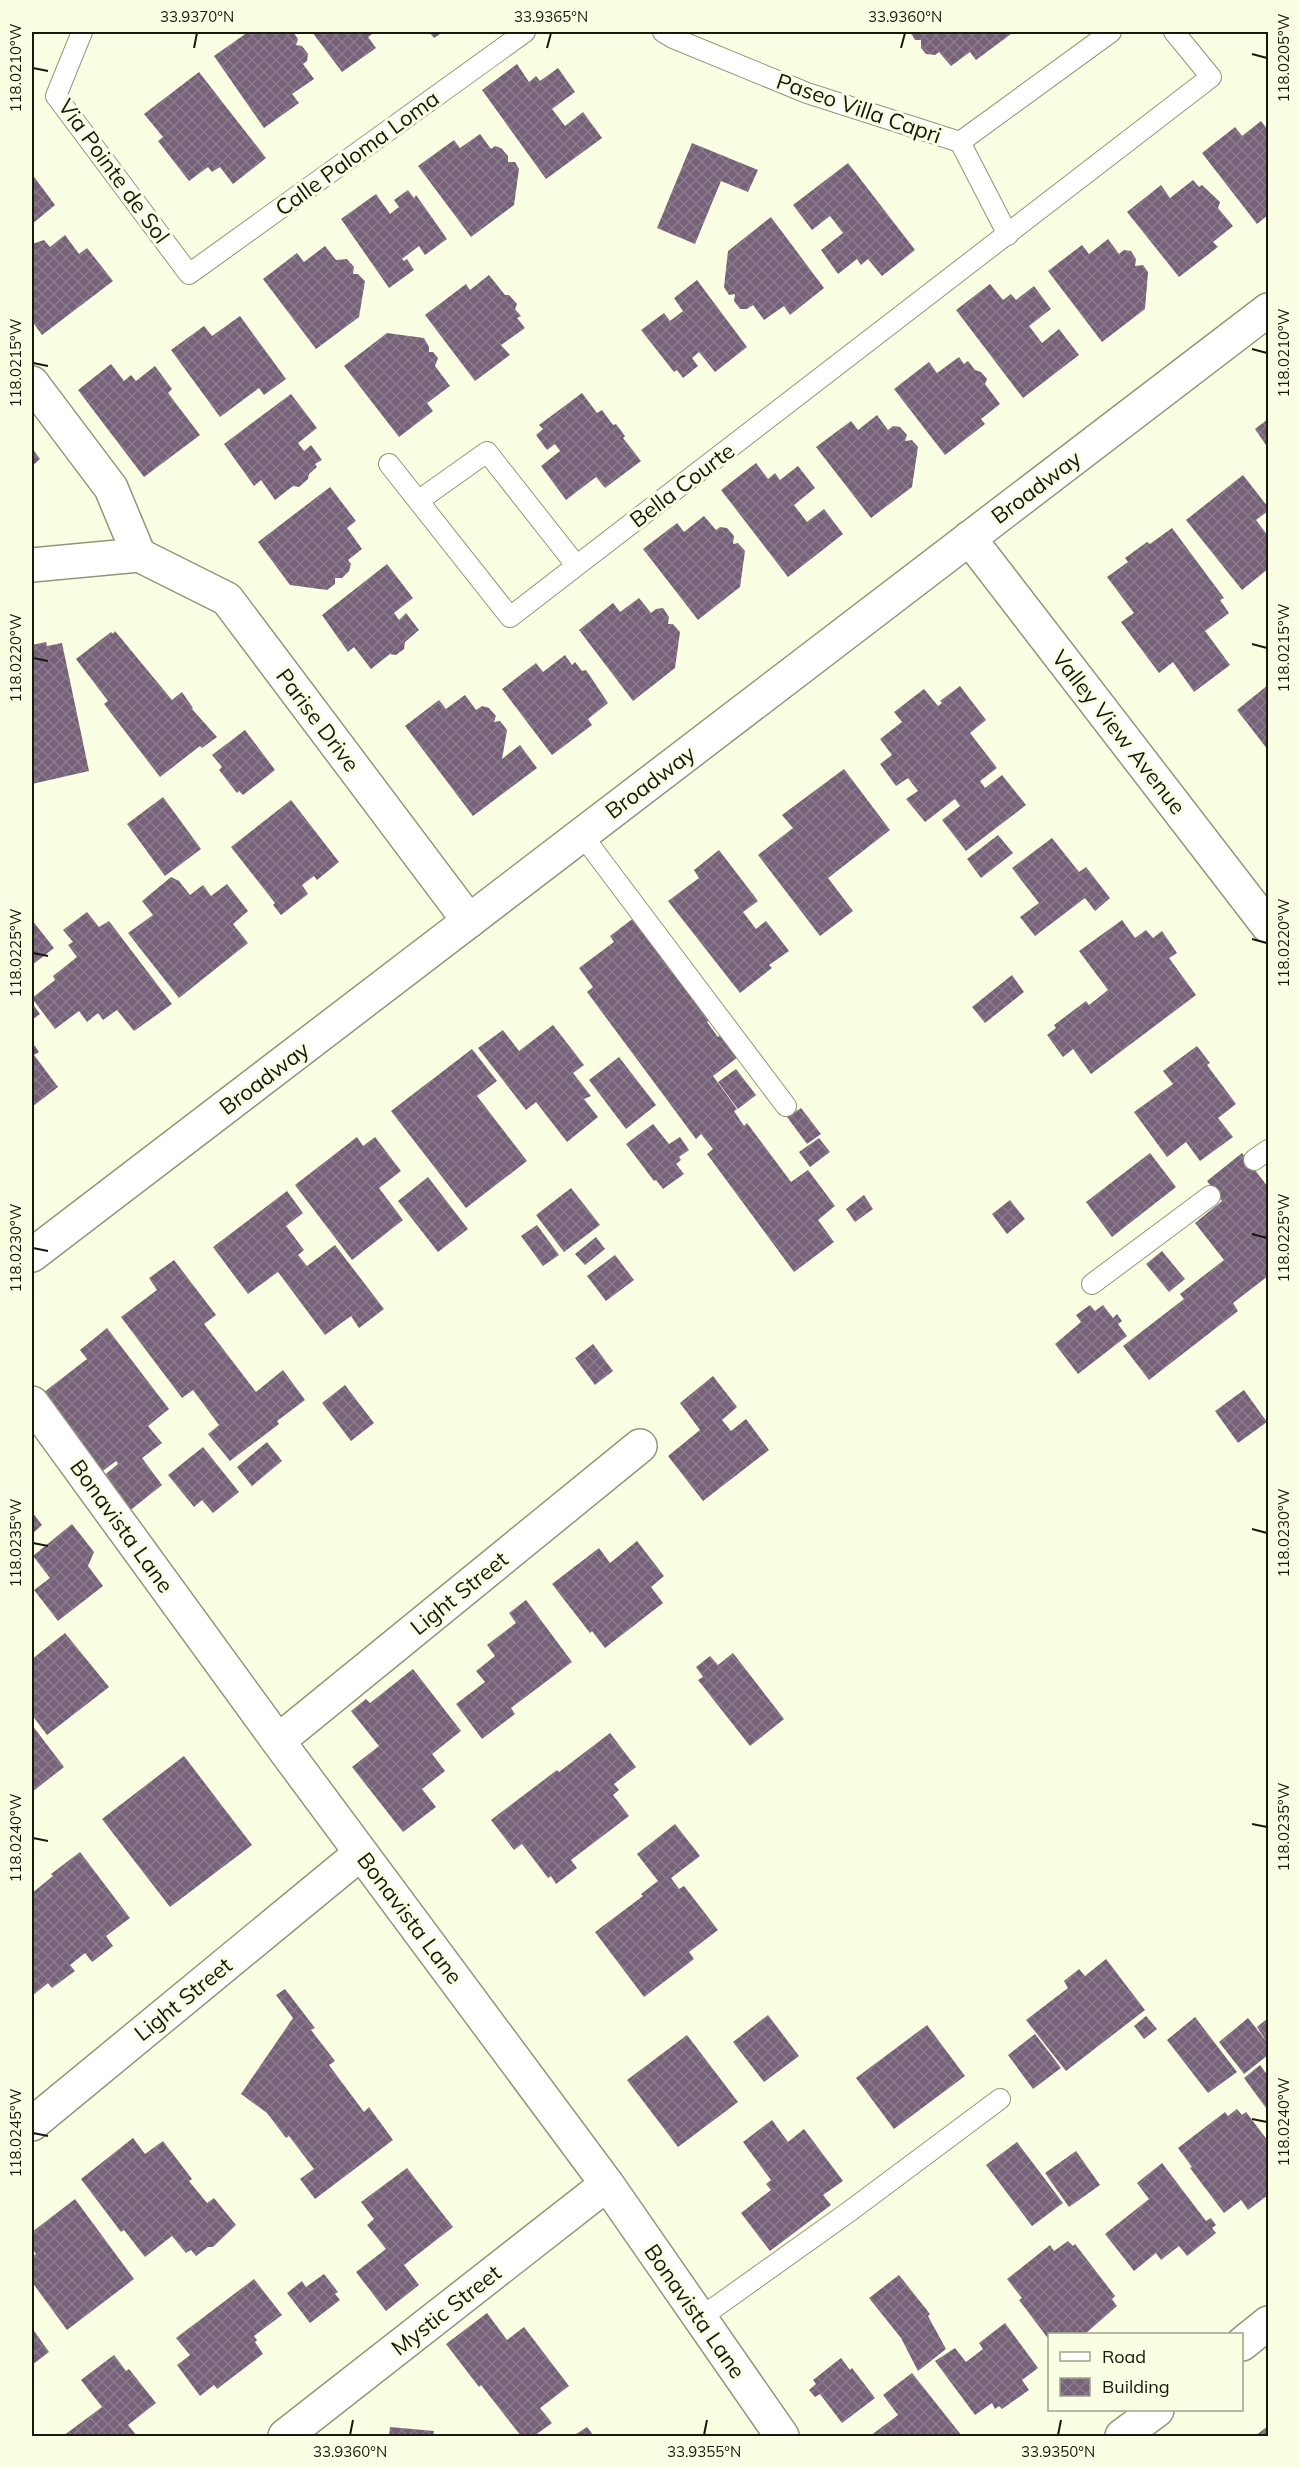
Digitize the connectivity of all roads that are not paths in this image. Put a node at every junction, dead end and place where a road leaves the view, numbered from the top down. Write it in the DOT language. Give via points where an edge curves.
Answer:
graph roads {
  1 [pos="82,32"];
  2 [pos="525,32"];
  3 [pos="663,32"];
  4 [pos="1111,32"];
  5 [pos="1174,32"];
  6 [pos="960,142"];
  7 [pos="1008,235"];
  8 [pos="189,274"];
  9 [pos="1269,310"];
  10 [pos="32,383"];
  11 [pos="389,464"];
  12 [pos="418,501"];
  13 [pos="969,538"];
  14 [pos="139,555"];
  15 [pos="32,565"];
  16 [pos="576,566"];
  17 [pos="582,834"];
  18 [pos="469,921"];
  19 [pos="1269,926"];
  20 [pos="786,1106"];
  21 [pos="1210,1196"];
  22 [pos="32,1255"];
  23 [pos="1092,1284"];
  24 [pos="32,1403"];
  25 [pos="640,1446"];
  26 [pos="278,1741"];
  27 [pos="361,1853"];
  28 [pos="1000,2099"];
  29 [pos="32,2124"];
  30 [pos="607,2184"];
  31 [pos="700,2318"];
  32 [pos="1269,2323"];
  33 [pos="1243,2343"];
  34 [pos="1154,2411"];
  35 [pos="285,2436"];
  36 [pos="782,2436"];
  37 [pos="1122,2436"];
  1 -- 8 [label="lane, Via Pointe de Sol" via="56,96"];
  2 -- 8 [label="lane, Calle Paloma Loma"];
  3 -- 6 [label="lane, Paseo Villa Capri" via="807,93"];
  4 -- 6 [label="lane"];
  5 -- 7 [label="lane, Bella Courte" via="1212,77"];
  6 -- 7 [label="lane, Paseo Villa Capri"];
  7 -- 16 [label="lane, Bella Courte"];
  9 -- 13 [label="street, Broadway"];
  10 -- 14 [label="street" via="111,488"];
  11 -- 12 [label="lane, Bella Courte"];
  12 -- 16 [label="lane" via="487,452"];
  12 -- 16 [label="lane, Bella Courte" via="510,617"];
  13 -- 17 [label="street, Broadway"];
  13 -- 19 [label="street, Valley View Avenue"];
  14 -- 15 [label="street"];
  14 -- 18 [label="street, Parise Drive" via="227,599"];
  17 -- 18 [label="street, Broadway"];
  17 -- 20 [label="lane"];
  18 -- 22 [label="street, Broadway"];
  21 -- 23 [label="lane"];
  24 -- 26 [label="street, Bonavista Lane"];
  25 -- 26 [label="street, Light Street"];
  26 -- 27 [label="street, Bonavista Lane"];
  27 -- 29 [label="street, Light Street"];
  27 -- 30 [label="street, Bonavista Lane"];
  28 -- 31 [label="lane"];
  30 -- 31 [label="street, Bonavista Lane"];
  30 -- 35 [label="street, Mystic Street"];
  31 -- 36 [label="street, Bonavista Lane"];
  32 -- 33 [label="street"];
  34 -- 37 [label="street"];
}
